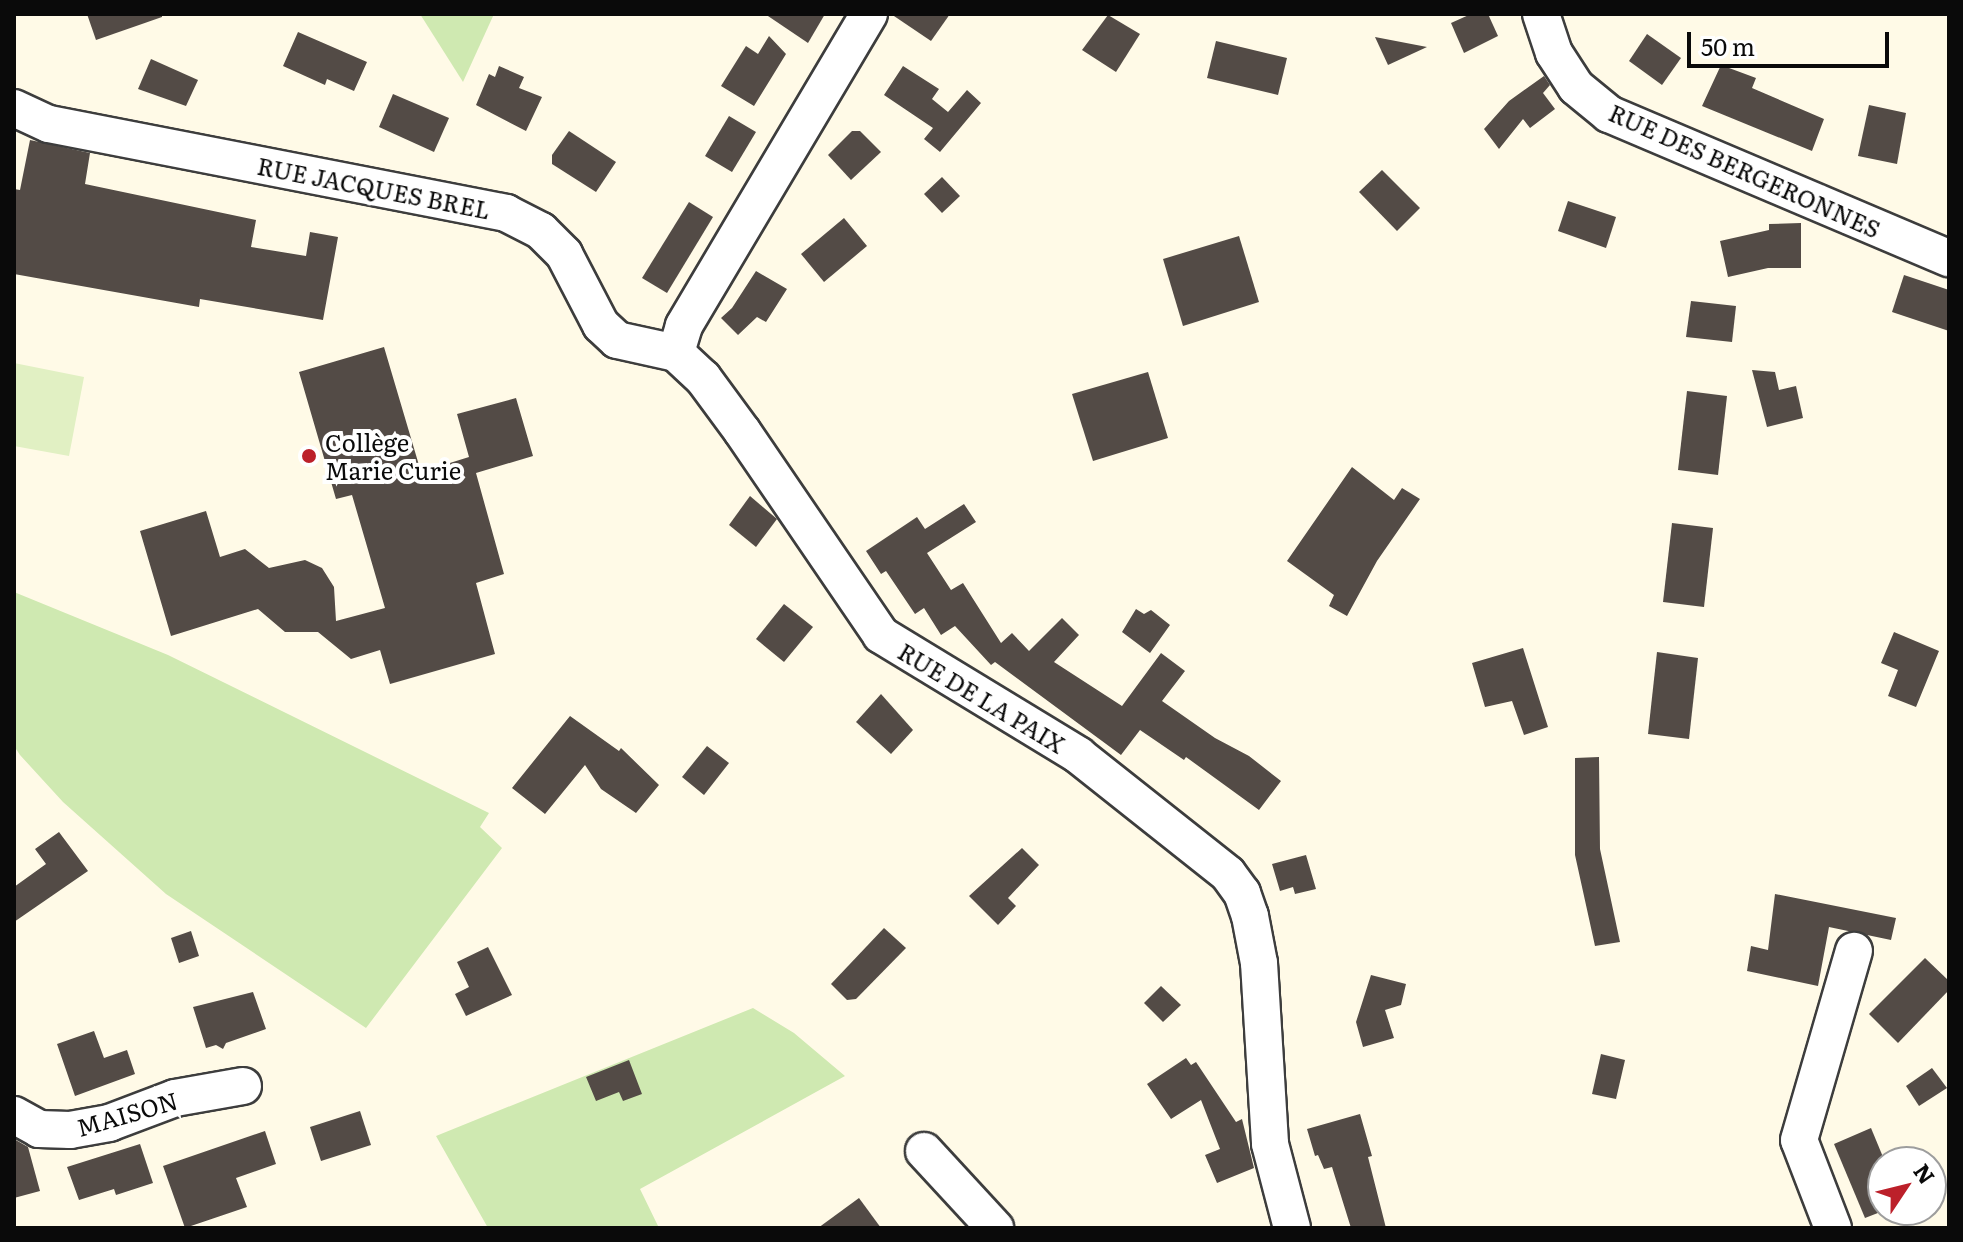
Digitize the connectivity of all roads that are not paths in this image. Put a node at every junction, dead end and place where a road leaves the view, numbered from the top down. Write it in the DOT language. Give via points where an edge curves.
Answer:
graph roads {
  1 [pos="869,14"];
  2 [pos="1541,14"];
  3 [pos="14,108"];
  4 [pos="1949,258"];
  5 [pos="676,353"];
  6 [pos="1854,951"];
  7 [pos="243,1086"];
  8 [pos="14,1115"];
  9 [pos="924,1151"];
  10 [pos="995,1228"];
  11 [pos="1292,1228"];
  12 [pos="1833,1228"];
  1 -- 5 [label="street" via="684,326"];
  2 -- 4 [label="street, RUE DES BERGERONNES" via="1554,53 1576,87 1609,114"];
  3 -- 5 [label="street, RUE JACQUES BREL" via="49,124 506,213 541,231 564,254 601,325 617,340"];
  5 -- 11 [label="street, RUE DE LA PAIX" via="703,378 742,431 881,635 1078,755 1228,874 1242,893 1259,963 1270,1144"];
  6 -- 12 [label="street" via="1799,1140"];
  7 -- 8 [label="street, MAISON" via="175,1098 109,1123 70,1130 39,1129"];
  9 -- 10 [label="street"];
}
